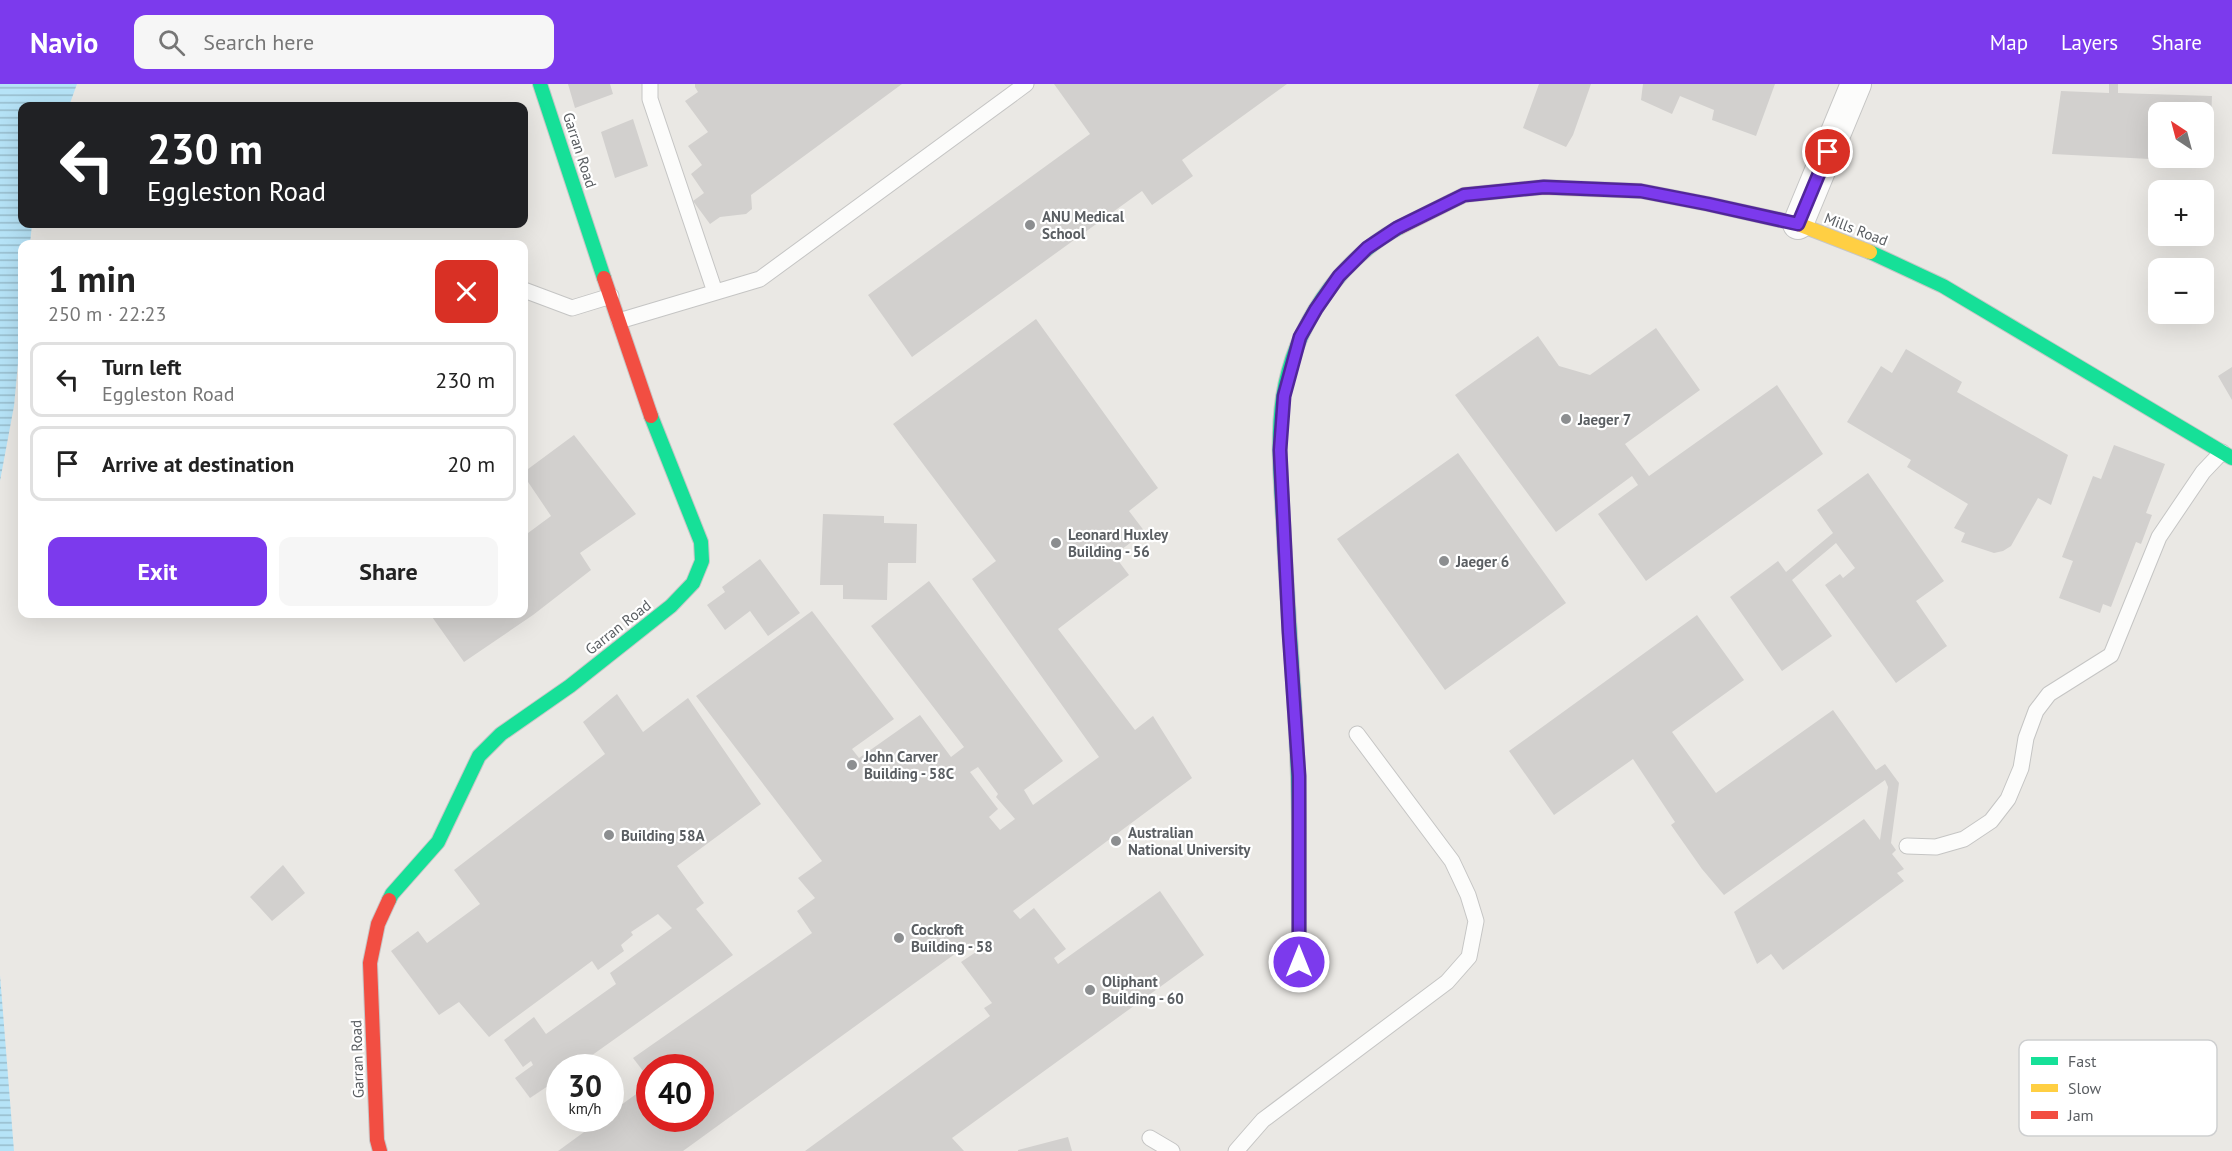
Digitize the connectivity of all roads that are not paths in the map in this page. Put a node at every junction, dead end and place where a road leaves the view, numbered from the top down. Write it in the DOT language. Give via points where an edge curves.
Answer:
graph roads {
  1 [pos="540,84"];
  2 [pos="650,84"];
  3 [pos="1026,84"];
  4 [pos="1856,84"];
  5 [pos="1798,224"];
  6 [pos="528,292"];
  7 [pos="715,292"];
  8 [pos="611,296"];
  9 [pos="619,321"];
  10 [pos="2227,455"];
  11 [pos="1357,734"];
  12 [pos="1907,846"];
  13 [pos="1299,984"];
  14 [pos="1149,1138"];
  15 [pos="380,1151"];
  16 [pos="1172,1151"];
  17 [pos="1236,1151"];
  1 -- 8 [label="street, Garran Road"];
  2 -- 7 [label="lane" via="650,99"];
  3 -- 7 [label="lane" via="759,279"];
  4 -- 5 [label="street"];
  5 -- 10 [label="street, Mills Road" via="1943,286"];
  5 -- 13 [label="street, Mills Road" via="1641,191 1544,187 1464,195 1397,228 1367,248 1339,276 1316,309 1300,337 1284,396 1280,450 1299,776"];
  6 -- 8 [label="lane" via="572,308"];
  7 -- 9 [label="lane"];
  8 -- 9 [label="street, Garran Road"];
  9 -- 15 [label="street, Garran Road" via="641,390 701,542 702,561 693,583 671,606 570,686 501,734 479,756 438,842 392,894 378,924 370,963"];
  10 -- 12 [label="lane" via="2203,472 2159,537 2111,655 2049,694 2036,711 2008,799 1990,821 1964,839 1936,847"];
  11 -- 17 [label="lane" via="1452,861 1476,921 1469,957 1447,982 1263,1120"];
  14 -- 16 [label="lane"];
}
